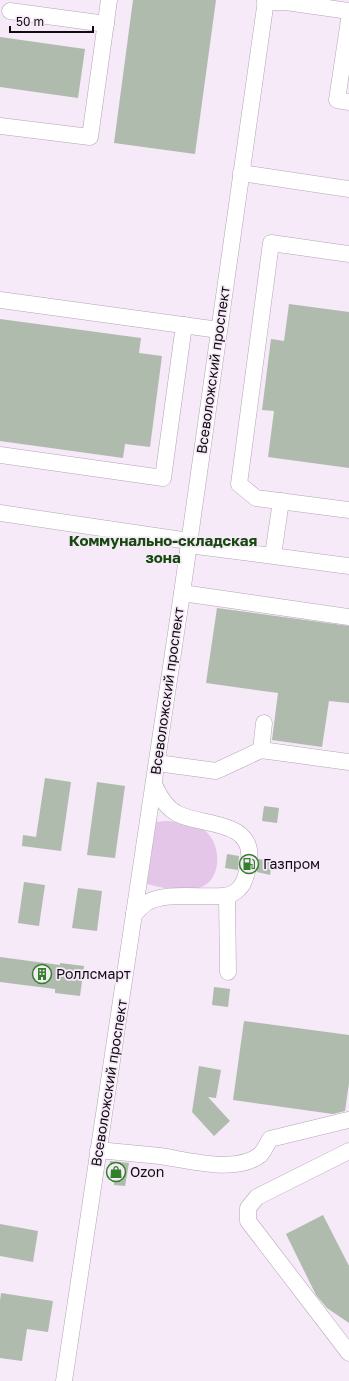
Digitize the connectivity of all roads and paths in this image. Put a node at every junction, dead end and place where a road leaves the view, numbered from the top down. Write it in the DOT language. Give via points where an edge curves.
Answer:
graph roads {
  1 [pos="109,0"];
  2 [pos="266,1"];
  3 [pos="10,11"];
  4 [pos="349,11"];
  5 [pos="349,20"];
  6 [pos="106,24"];
  7 [pos="349,102"];
  8 [pos="0,126"];
  9 [pos="241,173"];
  10 [pos="349,189"];
  11 [pos="349,254"];
  12 [pos="0,300"];
  13 [pos="184,325"];
  14 [pos="219,330"];
  15 [pos="0,455"];
  16 [pos="281,501"];
  17 [pos="349,510"];
  18 [pos="0,513"];
  19 [pos="189,543"];
  20 [pos="273,555"];
  21 [pos="349,566"];
  22 [pos="182,593"];
  23 [pos="349,617"];
  24 [pos="264,723"];
  25 [pos="261,750"];
  26 [pos="349,762"];
  27 [pos="157,763"];
  28 [pos="154,784"];
  29 [pos="227,896"];
  30 [pos="134,914"];
  31 [pos="228,972"];
  32 [pos="348,1120"];
  33 [pos="98,1150"];
  34 [pos="349,1151"];
  35 [pos="349,1353"];
  36 [pos="64,1381"];
  1 -- 6 [label="street"];
  2 -- 4 [label="street"];
  2 -- 9 [label="street, Всеволожский проспект"];
  3 -- 6 [label="street"];
  5 -- 7 [label="street" via="337,100"];
  6 -- 8 [label="street" via="90,137"];
  9 -- 10 [label="street"];
  9 -- 14 [label="street, Всеволожский проспект"];
  11 -- 16 [label="street" via="271,243 239,484 256,498"];
  12 -- 13 [label="street"];
  13 -- 14 [label="street"];
  13 -- 15 [label="street" via="163,478"];
  14 -- 19 [label="street, Всеволожский проспект"];
  16 -- 17 [label="street"];
  16 -- 20 [label="street"];
  18 -- 19 [label="street"];
  19 -- 20 [label="street"];
  19 -- 22 [label="street, Всеволожский проспект"];
  20 -- 21 [label="street"];
  22 -- 23 [label="street"];
  22 -- 27 [label="street, Всеволожский проспект"];
  24 -- 25 [label="street"];
  25 -- 26 [label="street"];
  25 -- 27 [label="street" via="216,771"];
  27 -- 28 [label="street, Всеволожский проспект"];
  28 -- 29 [label="street" via="160,798 178,814 228,828 240,834 247,842 250,853 247,875 243,885"];
  28 -- 30 [label="street, Всеволожский проспект"];
  29 -- 30 [label="street" via="156,898"];
  29 -- 31 [label="street"];
  30 -- 33 [label="street, Всеволожский проспект"];
  32 -- 33 [label="street" via="270,1139 260,1155 249,1161 232,1164 215,1165"];
  33 -- 36 [label="street, Всеволожский проспект"];
  34 -- 35 [label="street" via="258,1197 248,1208 248,1221"];
}
